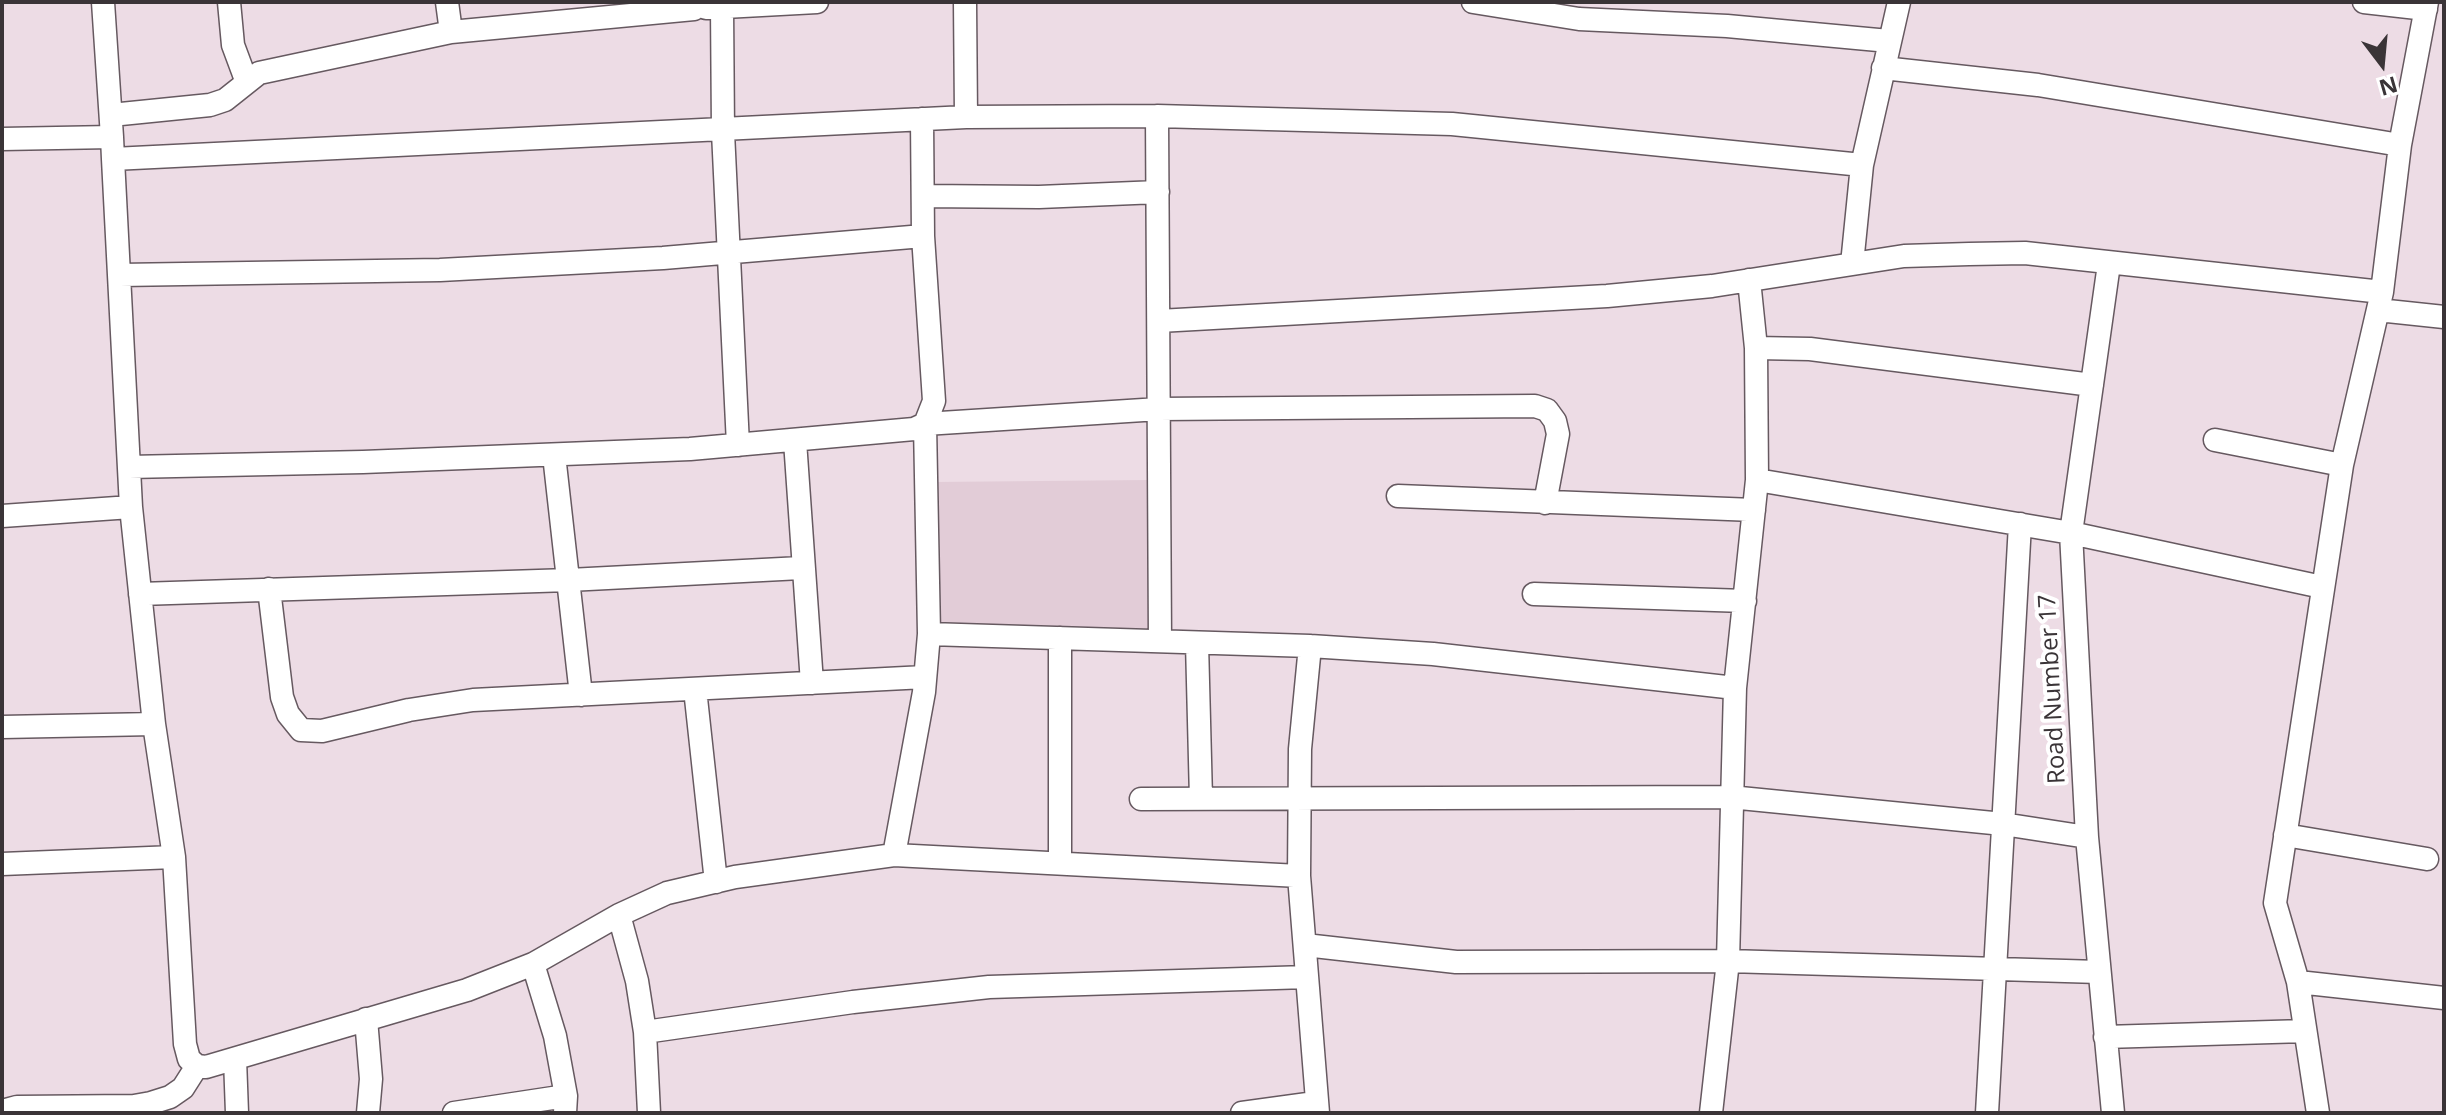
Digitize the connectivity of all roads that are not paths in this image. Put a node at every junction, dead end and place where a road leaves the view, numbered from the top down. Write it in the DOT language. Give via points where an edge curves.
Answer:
graph roads {
  1 [pos="103,2"];
  2 [pos="229,2"];
  3 [pos="447,2"];
  4 [pos="817,2"];
  5 [pos="965,2"];
  6 [pos="1473,2"];
  7 [pos="1899,2"];
  8 [pos="2364,2"];
  9 [pos="694,6"];
  10 [pos="2427,6"];
  11 [pos="722,7"];
  12 [pos="1534,7"];
  13 [pos="451,32"];
  14 [pos="1889,41"];
  15 [pos="1883,68"];
  16 [pos="246,80"];
  17 [pos="1157,116"];
  18 [pos="966,117"];
  19 [pos="922,119"];
  20 [pos="111,126"];
  21 [pos="724,129"];
  22 [pos="2,139"];
  23 [pos="2400,145"];
  24 [pos="113,159"];
  25 [pos="1862,165"];
  26 [pos="1158,192"];
  27 [pos="923,196"];
  28 [pos="923,236"];
  29 [pos="730,252"];
  30 [pos="1852,264"];
  31 [pos="2109,264"];
  32 [pos="120,275"];
  33 [pos="1749,280"];
  34 [pos="2380,301"];
  35 [pos="2444,317"];
  36 [pos="1159,321"];
  37 [pos="1756,348"];
  38 [pos="2092,385"];
  39 [pos="1159,409"];
  40 [pos="925,424"];
  41 [pos="2215,440"];
  42 [pos="795,441"];
  43 [pos="738,445"];
  44 [pos="554,455"];
  45 [pos="2342,465"];
  46 [pos="129,467"];
  47 [pos="1757,480"];
  48 [pos="1398,496"];
  49 [pos="1545,503"];
  50 [pos="131,507"];
  51 [pos="1754,510"];
  52 [pos="2,516"];
  53 [pos="2020,524"];
  54 [pos="2071,533"];
  55 [pos="801,568"];
  56 [pos="569,580"];
  57 [pos="2322,587"];
  58 [pos="269,589"];
  59 [pos="140,594"];
  60 [pos="1534,594"];
  61 [pos="1745,601"];
  62 [pos="929,634"];
  63 [pos="1060,638"];
  64 [pos="1160,641"];
  65 [pos="1197,643"];
  66 [pos="1310,646"];
  67 [pos="925,677"];
  68 [pos="812,683"];
  69 [pos="1735,688"];
  70 [pos="695,689"];
  71 [pos="581,695"];
  72 [pos="154,724"];
  73 [pos="2,727"];
  74 [pos="1730,797"];
  75 [pos="1299,798"];
  76 [pos="1141,799"];
  77 [pos="1201,799"];
  78 [pos="2003,824"];
  79 [pos="2285,835"];
  80 [pos="2087,837"];
  81 [pos="894,855"];
  82 [pos="174,857"];
  83 [pos="2427,859"];
  84 [pos="1060,863"];
  85 [pos="2,864"];
  86 [pos="1299,876"];
  87 [pos="716,882"];
  88 [pos="619,915"];
  89 [pos="1305,945"];
  90 [pos="1728,961"];
  91 [pos="533,964"];
  92 [pos="1995,967"];
  93 [pos="2099,972"];
  94 [pos="1307,977"];
  95 [pos="2298,982"];
  96 [pos="2444,998"];
  97 [pos="366,1019"];
  98 [pos="2305,1031"];
  99 [pos="645,1032"];
  100 [pos="2105,1037"];
  101 [pos="235,1059"];
  102 [pos="197,1066"];
  103 [pos="169,1105"];
  104 [pos="566,1105"];
  105 [pos="1316,1108"];
  106 [pos="2,1111"];
  107 [pos="237,1113"];
  108 [pos="368,1113"];
  109 [pos="454,1113"];
  110 [pos="649,1113"];
  111 [pos="1242,1113"];
  112 [pos="1711,1113"];
  113 [pos="1987,1113"];
  114 [pos="2113,1113"];
  115 [pos="2318,1113"];
  1 -- 20 [label="street"];
  2 -- 16 [label="street" via="235,54"];
  3 -- 13 [label="street"];
  4 -- 11 [label="street"];
  5 -- 18 [label="street"];
  6 -- 12 [label="street"];
  7 -- 14 [label="street"];
  8 -- 10 [label="street"];
  9 -- 11 [label="street"];
  9 -- 13 [label="street"];
  10 -- 23 [label="street"];
  11 -- 21 [label="street"];
  12 -- 14 [label="street" via="1579,19"];
  13 -- 16 [label="street"];
  14 -- 15 [label="street"];
  15 -- 23 [label="street" via="2038,85"];
  15 -- 25 [label="street"];
  16 -- 20 [label="street" via="237,92 210,105"];
  17 -- 18 [label="street"];
  17 -- 25 [label="street" via="1452,124"];
  17 -- 26 [label="street"];
  18 -- 19 [label="street"];
  19 -- 21 [label="street"];
  19 -- 27 [label="street"];
  20 -- 22 [label="street"];
  20 -- 24 [label="street"];
  21 -- 24 [label="street"];
  21 -- 29 [label="street"];
  23 -- 34 [label="street"];
  24 -- 32 [label="street"];
  25 -- 30 [label="street"];
  26 -- 27 [label="street"];
  26 -- 36 [label="street"];
  27 -- 28 [label="street"];
  28 -- 29 [label="street"];
  28 -- 40 [label="street" via="934,401"];
  29 -- 32 [label="street" via="440,270"];
  29 -- 43 [label="street"];
  30 -- 31 [label="street" via="1904,256 2025,253"];
  30 -- 33 [label="street"];
  31 -- 34 [label="street"];
  31 -- 38 [label="street, Road Number 17"];
  32 -- 46 [label="street"];
  33 -- 36 [label="street" via="1607,296"];
  33 -- 37 [label="street"];
  34 -- 35 [label="street"];
  34 -- 45 [label="street"];
  36 -- 39 [label="street"];
  37 -- 38 [label="street" via="1810,349"];
  37 -- 47 [label="street"];
  38 -- 54 [label="street, Road Number 17"];
  39 -- 40 [label="street"];
  39 -- 49 [label="street" via="1535,406 1547,410 1558,434"];
  39 -- 64 [label="street"];
  40 -- 42 [label="street" via="901,432"];
  40 -- 62 [label="street"];
  41 -- 45 [label="street"];
  42 -- 43 [label="street"];
  42 -- 55 [label="street"];
  43 -- 44 [label="street"];
  44 -- 46 [label="street"];
  44 -- 56 [label="street"];
  45 -- 57 [label="street"];
  46 -- 50 [label="street"];
  47 -- 51 [label="street"];
  47 -- 53 [label="street"];
  48 -- 49 [label="street"];
  49 -- 51 [label="street"];
  50 -- 52 [label="street"];
  50 -- 59 [label="street"];
  51 -- 61 [label="street"];
  53 -- 54 [label="street"];
  53 -- 78 [label="street"];
  54 -- 57 [label="street"];
  54 -- 80 [label="street, Road Number 17"];
  55 -- 56 [label="street"];
  55 -- 68 [label="street"];
  56 -- 58 [label="street"];
  56 -- 71 [label="street"];
  57 -- 79 [label="street"];
  58 -- 59 [label="street"];
  58 -- 71 [label="street" via="282,697 301,730 322,731 473,700"];
  59 -- 72 [label="street"];
  60 -- 61 [label="street"];
  61 -- 69 [label="street"];
  62 -- 63 [label="street"];
  62 -- 67 [label="street"];
  63 -- 64 [label="street"];
  63 -- 84 [label="street"];
  64 -- 65 [label="street"];
  65 -- 66 [label="street"];
  65 -- 77 [label="street"];
  66 -- 69 [label="street" via="1433,654"];
  66 -- 75 [label="street"];
  67 -- 68 [label="street"];
  67 -- 81 [label="street"];
  68 -- 70 [label="street"];
  69 -- 74 [label="street"];
  70 -- 71 [label="street"];
  70 -- 87 [label="street"];
  72 -- 73 [label="street"];
  72 -- 82 [label="street"];
  74 -- 75 [label="street"];
  74 -- 78 [label="street"];
  74 -- 90 [label="street"];
  75 -- 77 [label="street"];
  75 -- 86 [label="street"];
  76 -- 77 [label="street"];
  78 -- 80 [label="street"];
  78 -- 92 [label="street"];
  79 -- 83 [label="street"];
  79 -- 95 [label="street" via="2275,903"];
  80 -- 93 [label="street, Road Number 17"];
  81 -- 84 [label="street"];
  81 -- 87 [label="street"];
  82 -- 85 [label="street"];
  82 -- 102 [label="street" via="185,1044"];
  84 -- 86 [label="street"];
  86 -- 89 [label="street"];
  87 -- 88 [label="street" via="667,893"];
  88 -- 91 [label="street"];
  88 -- 99 [label="street"];
  89 -- 90 [label="street" via="1456,962"];
  89 -- 94 [label="street"];
  90 -- 92 [label="street"];
  90 -- 112 [label="street"];
  91 -- 97 [label="street" via="467,990"];
  91 -- 104 [label="street" via="555,1036"];
  92 -- 93 [label="street"];
  92 -- 113 [label="street"];
  93 -- 100 [label="street, Road Number 17"];
  94 -- 99 [label="street" via="989,987"];
  94 -- 105 [label="street"];
  95 -- 96 [label="street"];
  95 -- 98 [label="street"];
  97 -- 101 [label="street"];
  97 -- 108 [label="street"];
  98 -- 100 [label="street"];
  98 -- 115 [label="street"];
  99 -- 110 [label="street"];
  100 -- 114 [label="street, Road Number 17"];
  101 -- 102 [label="street"];
  101 -- 107 [label="street"];
  102 -- 103 [label="street"];
  103 -- 106 [label="street"];
  104 -- 109 [label="street"];
  105 -- 111 [label="street"];
}
